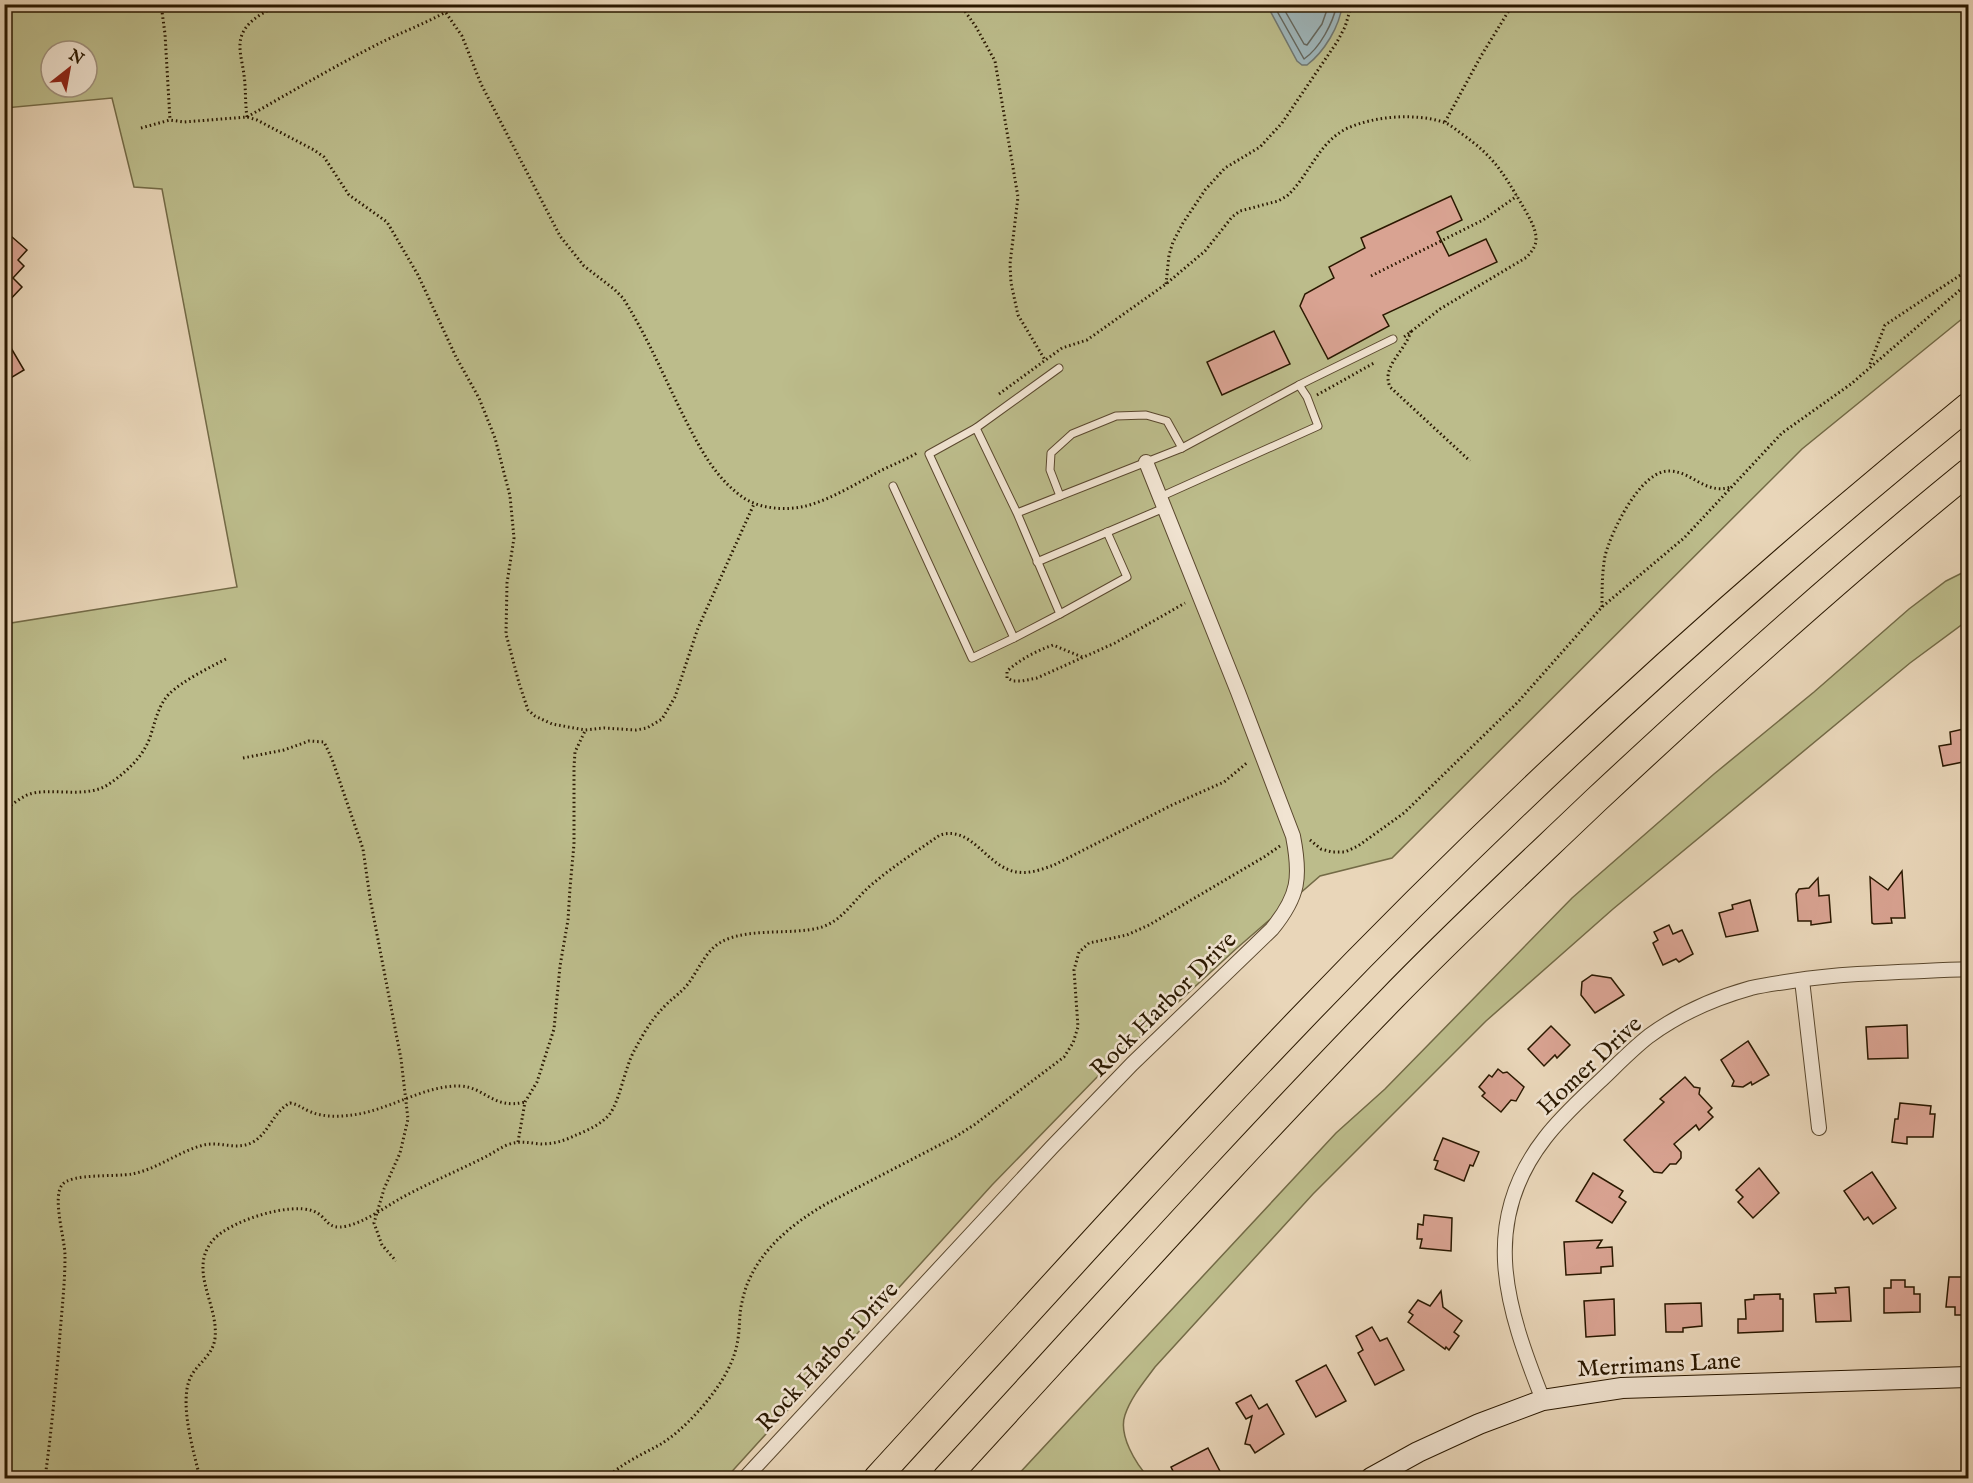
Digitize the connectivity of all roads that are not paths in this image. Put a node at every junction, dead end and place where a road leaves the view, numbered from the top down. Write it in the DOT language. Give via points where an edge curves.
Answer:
graph roads {
  1 [pos="1393,339"];
  2 [pos="1059,368"];
  3 [pos="1299,385"];
  4 [pos="1968,406"];
  5 [pos="976,428"];
  6 [pos="1182,448"];
  7 [pos="1146,462"];
  8 [pos="1968,472"];
  9 [pos="893,486"];
  10 [pos="1060,496"];
  11 [pos="1162,503"];
  12 [pos="1017,513"];
  13 [pos="1107,532"];
  14 [pos="1037,562"];
  15 [pos="1060,614"];
  16 [pos="1014,638"];
  17 [pos="1968,969"];
  18 [pos="1802,980"];
  19 [pos="1820,1128"];
  20 [pos="1968,1377"];
  21 [pos="1543,1400"];
  22 [pos="745,1479"];
  23 [pos="877,1479"];
  24 [pos="946,1479"];
  25 [pos="1371,1479"];
  1 -- 3 [label="lane"];
  2 -- 5 [label="lane"];
  3 -- 6 [label="lane"];
  3 -- 11 [label="lane" via="1319,424 1317,428"];
  4 -- 23 [label="highway" via="1678,654 1445,873 1213,1112"];
  5 -- 12 [label="lane"];
  5 -- 16 [label="lane" via="928,454"];
  6 -- 7 [label="lane"];
  6 -- 10 [label="lane" via="1167,421 1146,414 1116,416 1091,425 1072,434 1051,453 1050,470"];
  7 -- 10 [label="lane"];
  7 -- 11 [label="street, Rock Harbor Drive"];
  8 -- 24 [label="highway" via="1786,626 1653,746 1452,938 1319,1074"];
  9 -- 16 [label="lane" via="972,658"];
  10 -- 12 [label="lane"];
  11 -- 13 [label="lane"];
  11 -- 22 [label="street, Rock Harbor Drive" via="1293,836 1296,889 1272,929 1132,1064"];
  12 -- 14 [label="lane"];
  13 -- 14 [label="lane"];
  13 -- 15 [label="lane" via="1127,577"];
  14 -- 15 [label="lane"];
  15 -- 16 [label="lane"];
  17 -- 18 [label="street, Homer Drive"];
  18 -- 19 [label="street"];
  18 -- 21 [label="street, Homer Drive" via="1754,987 1713,1001 1649,1036 1561,1119 1528,1163 1508,1215 1505,1274 1520,1340"];
  20 -- 21 [label="main road, Merrimans Lane" via="1622,1388"];
  21 -- 25 [label="main road, Merrimans Lane" via="1418,1452"];
}
